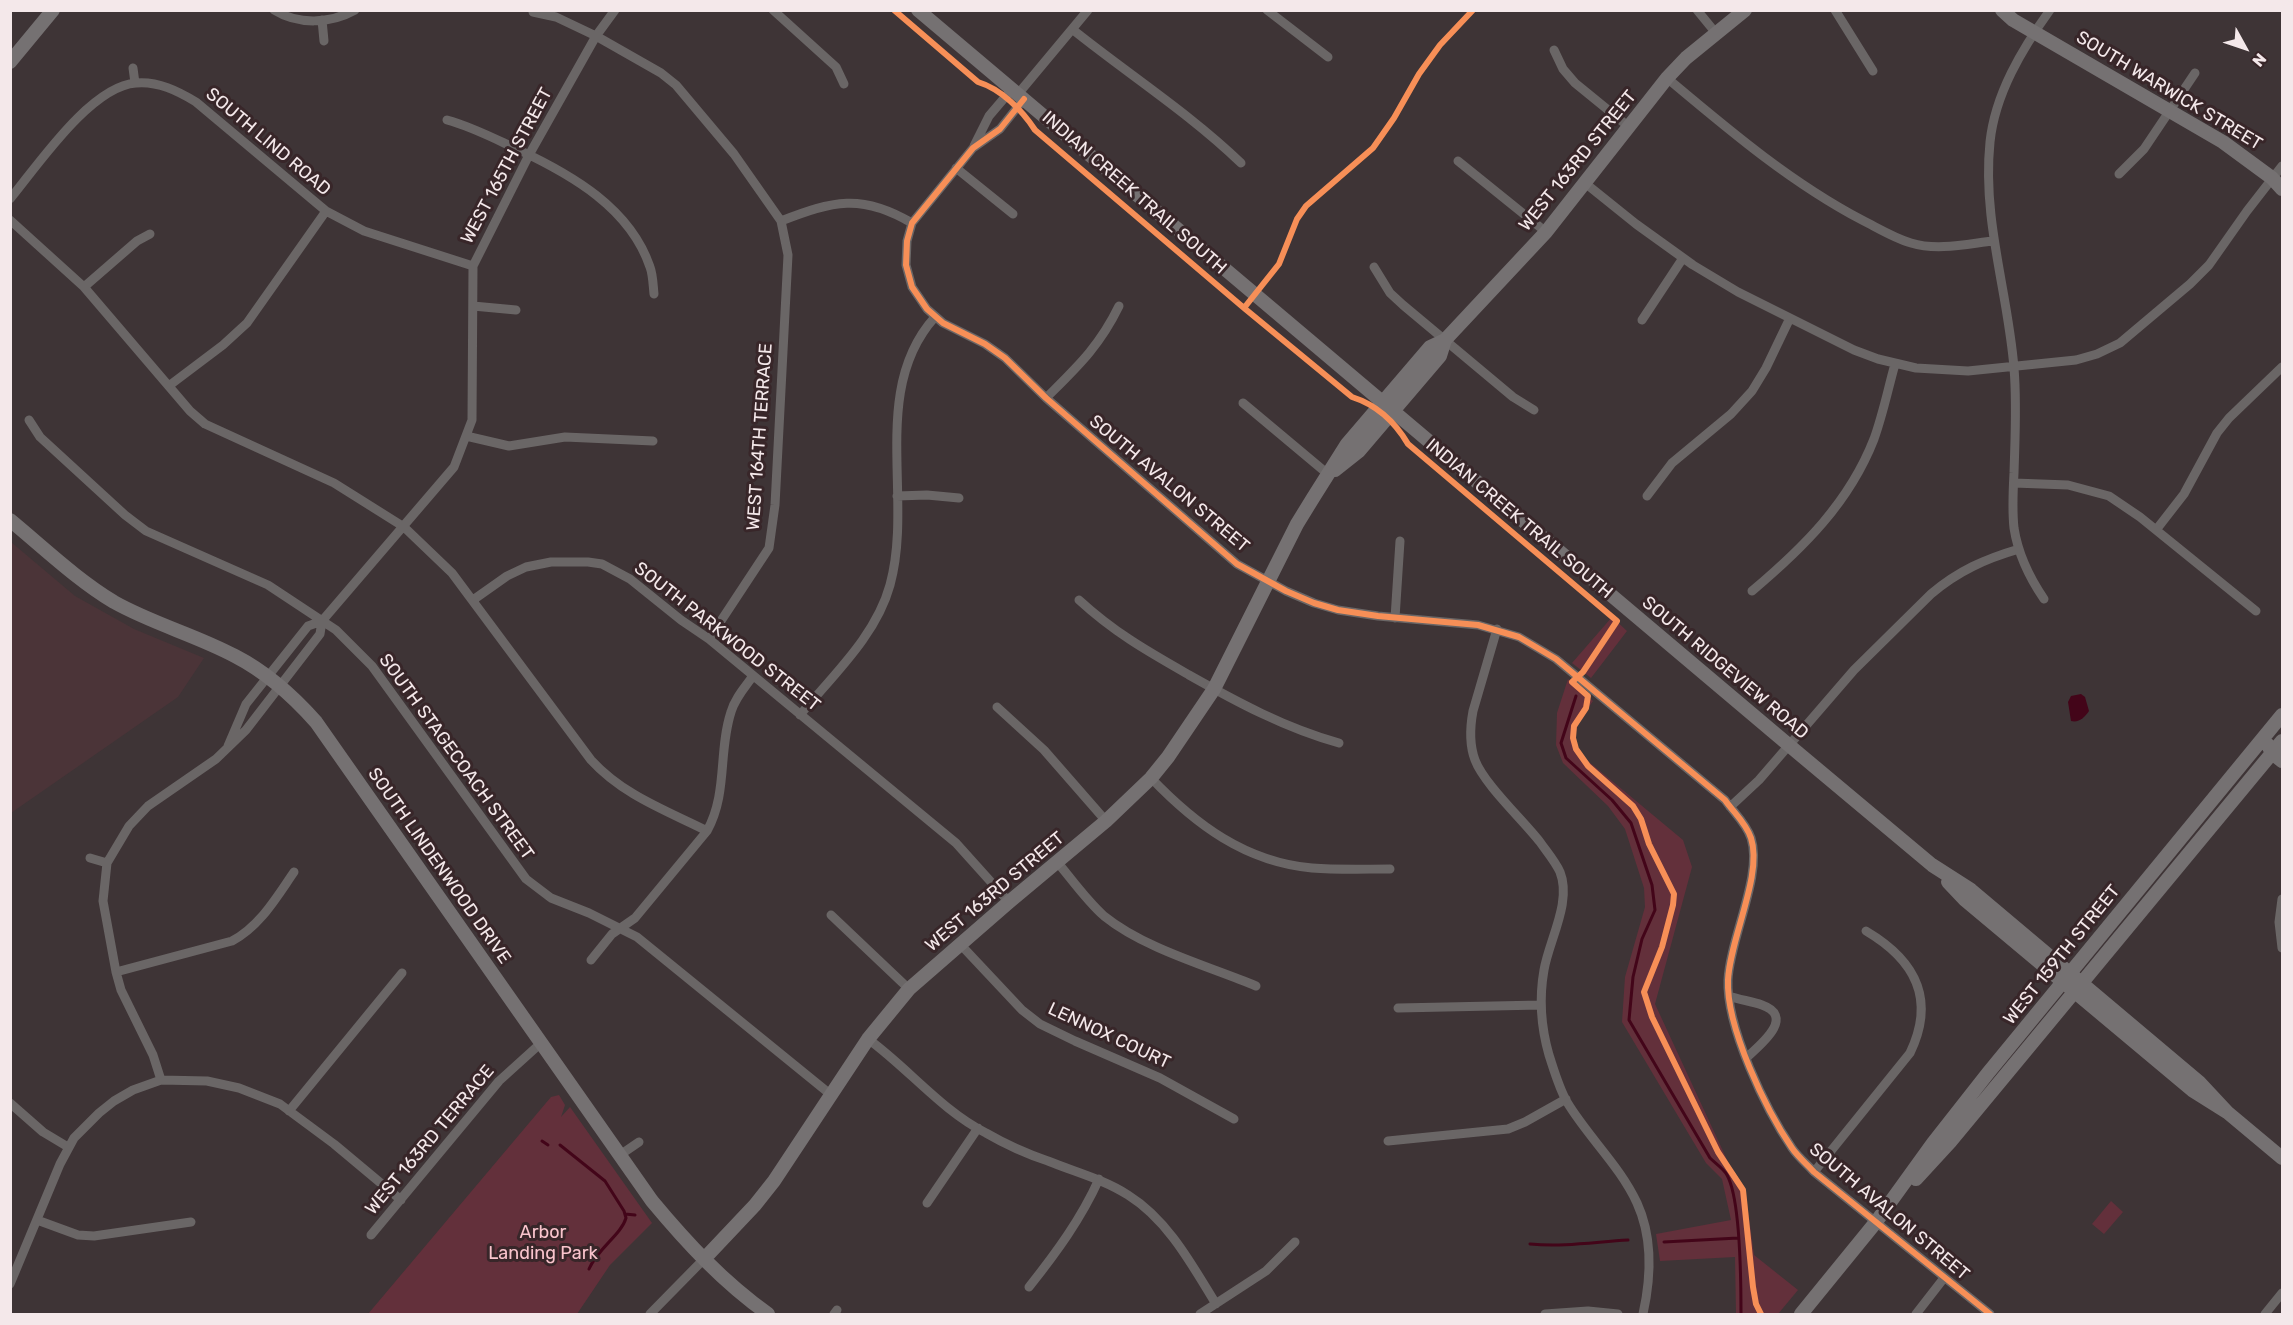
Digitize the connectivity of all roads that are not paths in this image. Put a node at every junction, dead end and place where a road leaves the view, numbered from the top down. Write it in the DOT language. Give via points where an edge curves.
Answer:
graph roads {
  1 [pos="52,10"];
  2 [pos="274,10"];
  3 [pos="355,10"];
  4 [pos="615,10"];
  5 [pos="772,10"];
  6 [pos="918,10"];
  7 [pos="1088,10"];
  8 [pos="1267,10"];
  9 [pos="1697,10"];
  10 [pos="1744,10"];
  11 [pos="1835,10"];
  12 [pos="2002,10"];
  13 [pos="2050,10"];
  14 [pos="533,12"];
  15 [pos="322,20"];
  16 [pos="1072,29"];
  17 [pos="1715,32"];
  18 [pos="2036,32"];
  19 [pos="596,36"];
  20 [pos="324,41"];
  21 [pos="1554,50"];
  22 [pos="1328,57"];
  23 [pos="10,62"];
  24 [pos="133,68"];
  25 [pos="1873,71"];
  26 [pos="2195,74"];
  27 [pos="1667,78"];
  28 [pos="135,83"];
  29 [pos="844,84"];
  30 [pos="1018,94"];
  31 [pos="2171,110"];
  32 [pos="447,120"];
  33 [pos="1629,127"];
  34 [pos="973,148"];
  35 [pos="529,155"];
  36 [pos="1458,161"];
  37 [pos="1241,163"];
  38 [pos="2283,166"];
  39 [pos="956,168"];
  40 [pos="2119,174"];
  41 [pos="2272,178"];
  42 [pos="1585,183"];
  43 [pos="2283,189"];
  44 [pos="10,199"];
  45 [pos="326,211"];
  46 [pos="1013,214"];
  47 [pos="10,220"];
  48 [pos="781,221"];
  49 [pos="912,223"];
  50 [pos="1546,232"];
  51 [pos="150,234"];
  52 [pos="1993,241"];
  53 [pos="1683,258"];
  54 [pos="473,266"];
  55 [pos="1374,267"];
  56 [pos="84,287"];
  57 [pos="654,294"];
  58 [pos="473,306"];
  59 [pos="1119,306"];
  60 [pos="516,310"];
  61 [pos="935,317"];
  62 [pos="1790,318"];
  63 [pos="1642,320"];
  64 [pos="1445,340"];
  65 [pos="1895,364"];
  66 [pos="2014,367"];
  67 [pos="2283,367"];
  68 [pos="170,385"];
  69 [pos="1046,398"];
  70 [pos="1243,403"];
  71 [pos="1388,406"];
  72 [pos="1534,410"];
  73 [pos="29,420"];
  74 [pos="466,436"];
  75 [pos="653,441"];
  76 [pos="1329,475"];
  77 [pos="2014,483"];
  78 [pos="897,496"];
  79 [pos="1647,496"];
  80 [pos="959,498"];
  81 [pos="10,519"];
  82 [pos="404,527"];
  83 [pos="2156,530"];
  84 [pos="1400,540"];
  85 [pos="2019,549"];
  86 [pos="1269,582"];
  87 [pos="1752,591"];
  88 [pos="2044,598"];
  89 [pos="473,600"];
  90 [pos="1079,600"];
  91 [pos="2256,611"];
  92 [pos="1395,618"];
  93 [pos="322,621"];
  94 [pos="1497,629"];
  95 [pos="709,639"];
  96 [pos="753,676"];
  97 [pos="268,678"];
  98 [pos="280,687"];
  99 [pos="1214,689"];
  100 [pos="997,707"];
  101 [pos="800,715"];
  102 [pos="2283,715"];
  103 [pos="2264,738"];
  104 [pos="2283,740"];
  105 [pos="1339,743"];
  106 [pos="228,746"];
  107 [pos="1788,746"];
  108 [pos="2277,757"];
  109 [pos="1151,778"];
  110 [pos="1730,807"];
  111 [pos="1106,822"];
  112 [pos="706,831"];
  113 [pos="90,858"];
  114 [pos="107,863"];
  115 [pos="1058,863"];
  116 [pos="1390,869"];
  117 [pos="294,872"];
  118 [pos="2283,899"];
  119 [pos="1009,902"];
  120 [pos="831,915"];
  121 [pos="621,928"];
  122 [pos="1866,931"];
  123 [pos="960,944"];
  124 [pos="2283,948"];
  125 [pos="591,960"];
  126 [pos="117,972"];
  127 [pos="402,973"];
  128 [pos="2066,977"];
  129 [pos="1256,986"];
  130 [pos="2078,987"];
  131 [pos="909,989"];
  132 [pos="1729,996"];
  133 [pos="1541,1005"];
  134 [pos="1398,1008"];
  135 [pos="868,1039"];
  136 [pos="541,1043"];
  137 [pos="1746,1058"];
  138 [pos="161,1080"];
  139 [pos="830,1094"];
  140 [pos="1566,1099"];
  141 [pos="10,1103"];
  142 [pos="289,1111"];
  143 [pos="1234,1119"];
  144 [pos="978,1128"];
  145 [pos="1388,1141"];
  146 [pos="639,1142"];
  147 [pos="68,1147"];
  148 [pos="620,1155"];
  149 [pos="2283,1158"];
  150 [pos="1814,1172"];
  151 [pos="1099,1179"];
  152 [pos="401,1200"];
  153 [pos="927,1203"];
  154 [pos="37,1220"];
  155 [pos="191,1222"];
  156 [pos="1876,1222"];
  157 [pos="371,1235"];
  158 [pos="1295,1242"];
  159 [pos="704,1259"];
  160 [pos="1944,1278"];
  161 [pos="10,1284"];
  162 [pos="1029,1287"];
  163 [pos="2283,1293"];
  164 [pos="1216,1304"];
  165 [pos="650,1314"];
  166 [pos="768,1314"];
  167 [pos="1200,1314"];
  168 [pos="1545,1314"];
  169 [pos="1618,1314"];
  170 [pos="1643,1314"];
  171 [pos="1801,1314"];
  172 [pos="1916,1314"];
  173 [pos="1990,1314"];
  174 [pos="2265,1314"];
  1 -- 23 [label="street"];
  2 -- 15 [label="street" via="294,19"];
  3 -- 15 [label="street"];
  4 -- 19 [label="street, WEST 165TH STREET"];
  5 -- 29 [label="street" via="836,68"];
  6 -- 30 [label="street, SOUTH RIDGEVIEW ROAD"];
  7 -- 16 [label="street"];
  8 -- 22 [label="street"];
  9 -- 17 [label="street"];
  10 -- 17 [label="street, WEST 163RD STREET"];
  11 -- 25 [label="street"];
  12 -- 18 [label="street, SOUTH WARWICK STREET"];
  13 -- 18 [label="street"];
  14 -- 19 [label="street" via="556,16"];
  15 -- 20 [label="street"];
  16 -- 30 [label="street"];
  16 -- 37 [label="street"];
  17 -- 27 [label="street, WEST 163RD STREET"];
  18 -- 31 [label="street, SOUTH WARWICK STREET"];
  18 -- 52 [label="street" via="2006,82 1990,140 1988,190"];
  19 -- 35 [label="street, WEST 165TH STREET"];
  19 -- 48 [label="street" via="661,73 676,86 735,154"];
  21 -- 33 [label="street" via="1575,83"];
  24 -- 28 [label="street"];
  26 -- 31 [label="street"];
  27 -- 33 [label="street, WEST 163RD STREET"];
  27 -- 52 [label="street" via="1783,171 1876,227 1912,243 1933,246"];
  28 -- 44 [label="street, SOUTH LIND ROAD" via="110,91 80,115"];
  28 -- 45 [label="street, SOUTH LIND ROAD" via="158,84 196,102"];
  30 -- 34 [label="street" via="989,116"];
  30 -- 34 [label="street" via="1000,129"];
  30 -- 71 [label="street, SOUTH RIDGEVIEW ROAD"];
  31 -- 40 [label="street" via="2144,149"];
  31 -- 41 [label="street, SOUTH WARWICK STREET" via="2223,141"];
  32 -- 35 [label="street"];
  33 -- 42 [label="street, WEST 163RD STREET"];
  34 -- 39 [label="street"];
  35 -- 54 [label="street, WEST 165TH STREET"];
  35 -- 57 [label="street" via="588,188 616,213 637,239 651,268"];
  36 -- 50 [label="street"];
  38 -- 41 [label="street"];
  39 -- 46 [label="street"];
  39 -- 49 [label="street"];
  41 -- 43 [label="street, SOUTH WARWICK STREET"];
  41 -- 66 [label="street" via="2209,266 2129,336 2086,358"];
  42 -- 50 [label="street, WEST 163RD STREET"];
  42 -- 53 [label="street"];
  45 -- 54 [label="street, SOUTH LIND ROAD" via="364,231"];
  45 -- 68 [label="street" via="247,323"];
  47 -- 56 [label="street"];
  48 -- 49 [label="street" via="827,204 846,203 879,208"];
  48 -- 95 [label="street, WEST 164TH TERRACE" via="788,255 775,505 769,548"];
  49 -- 61 [label="street" via="906,265 919,299"];
  50 -- 64 [label="street, WEST 163RD STREET"];
  51 -- 56 [label="street" via="136,241"];
  52 -- 66 [label="street"];
  53 -- 62 [label="street"];
  53 -- 63 [label="street"];
  54 -- 58 [label="street, WEST 165TH STREET"];
  55 -- 64 [label="street" via="1390,293"];
  56 -- 68 [label="street"];
  58 -- 60 [label="street"];
  58 -- 74 [label="street, WEST 165TH STREET" via="472,420"];
  59 -- 69 [label="street" via="1095,348"];
  61 -- 69 [label="street, SOUTH AVALON STREET" via="1005,358"];
  61 -- 78 [label="street" via="920,336 908,365 898,422"];
  62 -- 65 [label="street" via="1854,350"];
  62 -- 79 [label="street" via="1766,368 1746,398 1672,463"];
  64 -- 71 [label="street, WEST 163RD STREET" via="1430,347"];
  64 -- 72 [label="street"];
  65 -- 66 [label="street" via="1942,371"];
  65 -- 87 [label="street" via="1873,441 1849,488 1801,549"];
  66 -- 77 [label="street"];
  67 -- 83 [label="street" via="2217,433 2184,494"];
  68 -- 82 [label="street" via="205,424 334,483"];
  69 -- 86 [label="street, SOUTH AVALON STREET" via="1225,555"];
  70 -- 76 [label="street"];
  71 -- 76 [label="street, WEST 163RD STREET" via="1347,444"];
  71 -- 107 [label="street, SOUTH RIDGEVIEW ROAD"];
  73 -- 93 [label="street, SOUTH STAGECOACH STREET" via="40,437 146,531 268,585"];
  74 -- 75 [label="street" via="510,446 565,437"];
  74 -- 82 [label="street, WEST 165TH STREET" via="454,467"];
  76 -- 86 [label="street, WEST 163RD STREET" via="1297,524"];
  77 -- 83 [label="street" via="2068,485 2095,491 2123,505"];
  77 -- 85 [label="street" via="2014,528"];
  78 -- 80 [label="street"];
  78 -- 101 [label="street" via="896,552 884,602 873,625"];
  81 -- 97 [label="street, SOUTH LINDENWOOD DRIVE" via="114,602 237,657"];
  82 -- 89 [label="street" via="452,573"];
  82 -- 93 [label="street, WEST 165TH STREET"];
  83 -- 91 [label="street"];
  84 -- 92 [label="street"];
  85 -- 88 [label="street"];
  85 -- 107 [label="street" via="1974,565 1944,582 1854,670"];
  86 -- 92 [label="street, SOUTH AVALON STREET" via="1314,603"];
  86 -- 99 [label="street, WEST 163RD STREET"];
  89 -- 95 [label="street, SOUTH PARKWOOD STREET" via="526,567 551,562 602,564 630,579"];
  89 -- 112 [label="street" via="603,773 638,798"];
  90 -- 99 [label="street" via="1128,640"];
  92 -- 94 [label="street, SOUTH AVALON STREET"];
  93 -- 97 [label="street, WEST 165TH STREET" via="308,626"];
  93 -- 98 [label="street, WEST 165TH STREET" via="320,634"];
  93 -- 121 [label="street, SOUTH STAGECOACH STREET" via="372,666 525,879 551,898"];
  94 -- 110 [label="street, SOUTH AVALON STREET" via="1528,641 1556,659"];
  94 -- 133 [label="street" via="1473,711 1471,736 1481,771 1551,856 1562,880 1562,899 1547,957"];
  95 -- 96 [label="street, SOUTH PARKWOOD STREET"];
  96 -- 101 [label="street, SOUTH PARKWOOD STREET"];
  96 -- 112 [label="street" via="732,709 726,729 720,799"];
  97 -- 98 [label="street, SOUTH LINDENWOOD DRIVE"];
  97 -- 106 [label="street, WEST 165TH STREET" via="246,704"];
  98 -- 106 [label="street, WEST 165TH STREET"];
  98 -- 136 [label="street, SOUTH LINDENWOOD DRIVE" via="316,722"];
  99 -- 105 [label="street" via="1288,726"];
  99 -- 109 [label="street, WEST 163RD STREET"];
  100 -- 111 [label="street" via="1044,750"];
  101 -- 119 [label="street, SOUTH PARKWOOD STREET" via="956,843"];
  102 -- 103 [label="street, WEST 159TH STREET"];
  103 -- 104 [label="street"];
  103 -- 108 [label="street"];
  103 -- 128 [label="street, WEST 159TH STREET"];
  104 -- 108 [label="street, WEST 159TH STREET"];
  106 -- 114 [label="street, WEST 165TH STREET" via="216,759 148,806 129,826"];
  107 -- 110 [label="street"];
  107 -- 128 [label="street, SOUTH RIDGEVIEW ROAD" via="1932,865 1965,900"];
  108 -- 130 [label="street, WEST 159TH STREET"];
  109 -- 111 [label="street, WEST 163RD STREET"];
  109 -- 116 [label="street" via="1211,832 1273,861 1310,868"];
  110 -- 132 [label="street, SOUTH AVALON STREET" via="1751,838 1754,860 1747,900 1732,946"];
  111 -- 115 [label="street, WEST 163RD STREET"];
  112 -- 121 [label="street" via="635,918"];
  113 -- 114 [label="street"];
  114 -- 126 [label="street" via="104,908"];
  115 -- 119 [label="street, WEST 163RD STREET"];
  115 -- 129 [label="street" via="1116,925"];
  117 -- 126 [label="street" via="247,933 232,941"];
  118 -- 124 [label="street" via="2279,922"];
  119 -- 123 [label="street, WEST 163RD STREET"];
  120 -- 131 [label="street"];
  121 -- 125 [label="street"];
  121 -- 139 [label="street, SOUTH STAGECOACH STREET" via="674,966"];
  122 -- 150 [label="street" via="1886,944 1910,969 1920,995 1922,1021 1910,1053"];
  123 -- 131 [label="street, WEST 163RD STREET"];
  123 -- 143 [label="street, LENNOX COURT" via="1040,1024 1151,1074"];
  126 -- 138 [label="street" via="121,990"];
  127 -- 142 [label="street"];
  128 -- 130 [label="street, SOUTH RIDGEVIEW ROAD"];
  128 -- 156 [label="street, WEST 159TH STREET" via="1947,1125"];
  130 -- 149 [label="street, SOUTH RIDGEVIEW ROAD" via="2192,1090 2227,1112"];
  130 -- 156 [label="street, WEST 159TH STREET" via="1946,1147"];
  131 -- 135 [label="street, WEST 163RD STREET"];
  132 -- 137 [label="street, SOUTH AVALON STREET" via="1738,1041"];
  132 -- 137 [label="street" via="1761,1004 1776,1017 1773,1029"];
  133 -- 134 [label="street"];
  133 -- 140 [label="street" via="1549,1054"];
  135 -- 139 [label="street, WEST 163RD STREET"];
  135 -- 144 [label="street" via="948,1108"];
  136 -- 148 [label="street, SOUTH LINDENWOOD DRIVE"];
  136 -- 152 [label="street, WEST 163RD TERRACE" via="500,1081"];
  137 -- 150 [label="street, SOUTH AVALON STREET" via="1782,1132"];
  138 -- 142 [label="street" via="224,1084 260,1095"];
  138 -- 147 [label="street" via="114,1101"];
  139 -- 159 [label="street, WEST 163RD STREET" via="755,1204"];
  140 -- 145 [label="street" via="1508,1129"];
  140 -- 170 [label="street" via="1627,1184 1639,1209 1650,1264"];
  141 -- 147 [label="street" via="43,1132"];
  142 -- 152 [label="street"];
  144 -- 151 [label="street" via="1045,1161"];
  144 -- 153 [label="street"];
  146 -- 148 [label="street"];
  147 -- 154 [label="street"];
  148 -- 159 [label="street, SOUTH LINDENWOOD DRIVE" via="652,1201"];
  150 -- 156 [label="street, SOUTH AVALON STREET"];
  151 -- 162 [label="street" via="1063,1244"];
  151 -- 164 [label="street" via="1129,1195 1155,1217 1179,1245"];
  152 -- 157 [label="street, WEST 163RD TERRACE"];
  154 -- 155 [label="street" via="78,1235 94,1236"];
  154 -- 161 [label="street"];
  156 -- 160 [label="street, SOUTH AVALON STREET"];
  156 -- 171 [label="street, WEST 159TH STREET"];
  158 -- 164 [label="street" via="1266,1271"];
  159 -- 165 [label="street, WEST 163RD STREET"];
  159 -- 166 [label="street, SOUTH LINDENWOOD DRIVE"];
  160 -- 172 [label="street"];
  160 -- 173 [label="street, SOUTH AVALON STREET"];
  163 -- 174 [label="street"];
  164 -- 167 [label="street"];
  168 -- 169 [label="street"];
}
